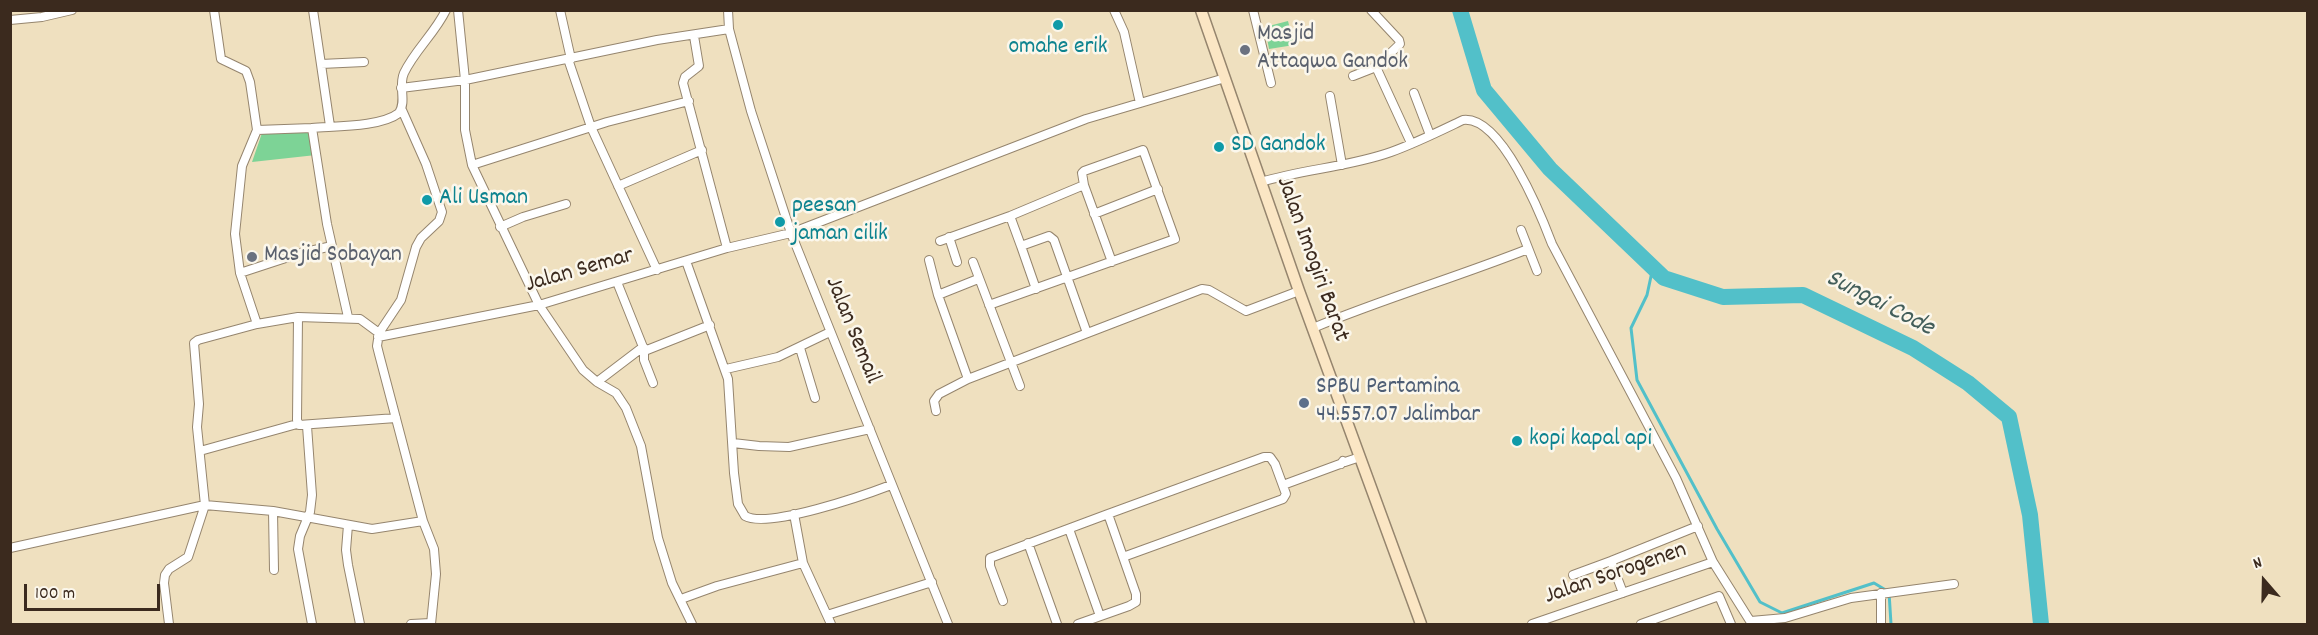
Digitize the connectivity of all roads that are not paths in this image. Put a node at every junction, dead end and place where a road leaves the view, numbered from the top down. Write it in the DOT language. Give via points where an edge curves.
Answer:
graph roads {
  1 [pos="72,10"];
  2 [pos="214,10"];
  3 [pos="313,10"];
  4 [pos="446,10"];
  5 [pos="560,10"];
  6 [pos="728,10"];
  7 [pos="1114,10"];
  8 [pos="1201,10"];
  9 [pos="1253,10"];
  10 [pos="1371,10"];
  11 [pos="460,11"];
  12 [pos="10,20"];
  13 [pos="729,29"];
  14 [pos="694,36"];
  15 [pos="569,59"];
  16 [pos="363,62"];
  17 [pos="321,64"];
  18 [pos="1376,68"];
  19 [pos="1353,76"];
  20 [pos="1225,78"];
  21 [pos="465,80"];
  22 [pos="1271,83"];
  23 [pos="401,88"];
  24 [pos="1414,93"];
  25 [pos="1330,96"];
  26 [pos="689,101"];
  27 [pos="1140,103"];
  28 [pos="402,110"];
  29 [pos="330,126"];
  30 [pos="591,127"];
  31 [pos="312,128"];
  32 [pos="258,130"];
  33 [pos="1430,135"];
  34 [pos="1411,143"];
  35 [pos="702,150"];
  36 [pos="472,165"];
  37 [pos="1342,165"];
  38 [pos="1261,182"];
  39 [pos="1084,185"];
  40 [pos="618,186"];
  41 [pos="1158,189"];
  42 [pos="566,204"];
  43 [pos="1094,214"];
  44 [pos="1010,216"];
  45 [pos="500,227"];
  46 [pos="1521,230"];
  47 [pos="791,233"];
  48 [pos="949,237"];
  49 [pos="940,241"];
  50 [pos="332,246"];
  51 [pos="1021,246"];
  52 [pos="728,248"];
  53 [pos="1528,249"];
  54 [pos="929,260"];
  55 [pos="686,261"];
  56 [pos="957,262"];
  57 [pos="973,262"];
  58 [pos="1112,262"];
  59 [pos="657,270"];
  60 [pos="1537,272"];
  61 [pos="240,273"];
  62 [pos="1067,278"];
  63 [pos="978,279"];
  64 [pos="617,282"];
  65 [pos="1036,289"];
  66 [pos="1299,291"];
  67 [pos="938,295"];
  68 [pos="538,305"];
  69 [pos="989,305"];
  70 [pos="348,317"];
  71 [pos="298,318"];
  72 [pos="257,324"];
  73 [pos="710,326"];
  74 [pos="1313,328"];
  75 [pos="830,332"];
  76 [pos="1087,333"];
  77 [pos="379,335"];
  78 [pos="644,348"];
  79 [pos="800,348"];
  80 [pos="1010,361"];
  81 [pos="726,369"];
  82 [pos="968,379"];
  83 [pos="597,382"];
  84 [pos="653,383"];
  85 [pos="1020,386"];
  86 [pos="815,398"];
  87 [pos="936,411"];
  88 [pos="396,418"];
  89 [pos="297,424"];
  90 [pos="307,426"];
  91 [pos="870,429"];
  92 [pos="733,443"];
  93 [pos="200,451"];
  94 [pos="1360,457"];
  95 [pos="891,485"];
  96 [pos="1283,485"];
  97 [pos="206,505"];
  98 [pos="273,511"];
  99 [pos="794,514"];
  100 [pos="1108,514"];
  101 [pos="307,517"];
  102 [pos="423,521"];
  103 [pos="348,525"];
  104 [pos="1698,526"];
  105 [pos="1069,529"];
  106 [pos="1028,543"];
  107 [pos="10,548"];
  108 [pos="1123,557"];
  109 [pos="1611,561"];
  110 [pos="1713,562"];
  111 [pos="803,563"];
  112 [pos="274,570"];
  113 [pos="1573,575"];
  114 [pos="932,582"];
  115 [pos="1954,584"];
  116 [pos="1885,592"];
  117 [pos="1623,593"];
  118 [pos="681,599"];
  119 [pos="1003,601"];
  120 [pos="827,615"];
  121 [pos="1100,616"];
  122 [pos="1751,623"];
  123 [pos="169,624"];
  124 [pos="312,624"];
  125 [pos="360,624"];
  126 [pos="411,624"];
  127 [pos="431,624"];
  128 [pos="692,624"];
  129 [pos="831,624"];
  130 [pos="948,624"];
  131 [pos="1057,624"];
  132 [pos="1078,624"];
  133 [pos="1421,624"];
  134 [pos="1532,624"];
  135 [pos="1641,624"];
  136 [pos="1731,624"];
  137 [pos="1881,624"];
  1 -- 12 [label="street"];
  2 -- 32 [label="street" via="221,59 243,68 248,76"];
  3 -- 17 [label="street"];
  4 -- 23 [label="street" via="404,72"];
  5 -- 15 [label="street"];
  6 -- 13 [label="street, Jalan Semail"];
  7 -- 27 [label="street" via="1124,32"];
  8 -- 20 [label="main road, Jalan Imogiri Barat"];
  9 -- 22 [label="street"];
  10 -- 18 [label="street" via="1400,42"];
  11 -- 21 [label="street"];
  13 -- 14 [label="street"];
  13 -- 47 [label="street, Jalan Semail"];
  14 -- 15 [label="street"];
  14 -- 26 [label="street" via="699,66 683,83"];
  15 -- 21 [label="street"];
  15 -- 30 [label="street"];
  16 -- 17 [label="street"];
  17 -- 29 [label="street"];
  18 -- 19 [label="street"];
  18 -- 34 [label="street"];
  20 -- 27 [label="street, Jalan Semar"];
  20 -- 38 [label="main road, Jalan Imogiri Barat"];
  21 -- 23 [label="street"];
  21 -- 36 [label="street" via="465,130"];
  23 -- 28 [label="street"];
  24 -- 33 [label="street"];
  25 -- 37 [label="street"];
  26 -- 30 [label="street"];
  26 -- 35 [label="street"];
  27 -- 47 [label="street, Jalan Semar" via="1086,119"];
  28 -- 29 [label="street" via="386,120"];
  28 -- 77 [label="street" via="442,212 416,247 401,300"];
  29 -- 31 [label="street"];
  30 -- 36 [label="street"];
  30 -- 40 [label="street"];
  31 -- 32 [label="street"];
  31 -- 50 [label="street"];
  32 -- 61 [label="street" via="242,166 236,234"];
  33 -- 34 [label="street"];
  33 -- 104 [label="street" via="1463,120 1474,120 1509,156"];
  34 -- 37 [label="street"];
  35 -- 40 [label="street"];
  35 -- 52 [label="street"];
  36 -- 45 [label="street"];
  37 -- 38 [label="street"];
  38 -- 66 [label="main road, Jalan Imogiri Barat"];
  39 -- 41 [label="street" via="1084,171 1142,150"];
  39 -- 43 [label="street"];
  39 -- 44 [label="street"];
  40 -- 59 [label="street"];
  41 -- 43 [label="street"];
  41 -- 58 [label="street" via="1175,238"];
  42 -- 45 [label="street"];
  43 -- 58 [label="street"];
  44 -- 48 [label="street"];
  44 -- 51 [label="street"];
  45 -- 68 [label="street"];
  46 -- 53 [label="street"];
  47 -- 52 [label="street, Jalan Semar"];
  47 -- 75 [label="street, Jalan Semail"];
  48 -- 49 [label="street"];
  48 -- 56 [label="street"];
  50 -- 61 [label="street"];
  50 -- 70 [label="street"];
  51 -- 62 [label="street" via="1052,237"];
  51 -- 65 [label="street"];
  52 -- 55 [label="street, Jalan Semar"];
  53 -- 60 [label="street"];
  53 -- 74 [label="street"];
  54 -- 67 [label="street"];
  55 -- 59 [label="street, Jalan Semar"];
  55 -- 73 [label="street"];
  57 -- 63 [label="street"];
  58 -- 62 [label="street"];
  59 -- 64 [label="street, Jalan Semar"];
  61 -- 72 [label="street"];
  62 -- 65 [label="street"];
  62 -- 76 [label="street"];
  63 -- 67 [label="street"];
  63 -- 69 [label="street"];
  64 -- 68 [label="street, Jalan Semar"];
  64 -- 78 [label="street"];
  65 -- 69 [label="street"];
  66 -- 74 [label="main road, Jalan Imogiri Barat"];
  66 -- 76 [label="street" via="1244,310 1202,289"];
  67 -- 82 [label="street"];
  68 -- 77 [label="street, Jalan Semar"];
  68 -- 83 [label="street" via="583,370"];
  69 -- 80 [label="street"];
  70 -- 71 [label="street"];
  70 -- 77 [label="street" via="360,319"];
  71 -- 72 [label="street"];
  71 -- 89 [label="street"];
  72 -- 93 [label="street" via="194,343"];
  73 -- 78 [label="street" via="648,350"];
  73 -- 81 [label="street"];
  74 -- 94 [label="main road, Jalan Imogiri Barat"];
  75 -- 79 [label="street"];
  75 -- 91 [label="street, Jalan Semail"];
  76 -- 80 [label="street"];
  77 -- 88 [label="street" via="379,354"];
  78 -- 83 [label="street"];
  78 -- 84 [label="street"];
  79 -- 81 [label="street"];
  79 -- 86 [label="street"];
  80 -- 82 [label="street"];
  80 -- 85 [label="street"];
  81 -- 92 [label="street"];
  82 -- 87 [label="street" via="939,394 934,401"];
  83 -- 118 [label="street" via="616,393 641,446 658,537"];
  88 -- 90 [label="street"];
  88 -- 102 [label="street"];
  89 -- 90 [label="street"];
  89 -- 93 [label="street"];
  90 -- 101 [label="street" via="312,495"];
  91 -- 92 [label="street" via="789,447"];
  91 -- 95 [label="street, Jalan Semail"];
  92 -- 99 [label="street" via="738,504 745,516 756,520"];
  93 -- 97 [label="street"];
  94 -- 96 [label="street"];
  94 -- 133 [label="main road, Jalan Imogiri Barat"];
  95 -- 99 [label="street" via="848,501"];
  95 -- 114 [label="street, Jalan Semail"];
  96 -- 100 [label="street" via="1272,459 1264,457"];
  96 -- 108 [label="street" via="1283,499"];
  97 -- 98 [label="street"];
  97 -- 107 [label="street"];
  97 -- 123 [label="street" via="188,557 165,575"];
  98 -- 101 [label="street"];
  98 -- 112 [label="street"];
  99 -- 111 [label="street"];
  100 -- 105 [label="street"];
  100 -- 108 [label="street"];
  101 -- 103 [label="street"];
  101 -- 124 [label="street" via="298,549"];
  102 -- 103 [label="street" via="372,529"];
  102 -- 127 [label="street" via="434,549"];
  103 -- 125 [label="street" via="346,550"];
  104 -- 109 [label="street"];
  104 -- 110 [label="street"];
  105 -- 106 [label="street"];
  105 -- 121 [label="street"];
  106 -- 119 [label="street" via="990,558"];
  106 -- 131 [label="street"];
  108 -- 121 [label="street" via="1136,602"];
  109 -- 113 [label="street"];
  109 -- 117 [label="street"];
  110 -- 117 [label="street, Jalan Sorogenen"];
  110 -- 122 [label="street"];
  111 -- 118 [label="street"];
  111 -- 120 [label="street"];
  114 -- 120 [label="street"];
  114 -- 130 [label="street, Jalan Semail"];
  115 -- 116 [label="street"];
  116 -- 122 [label="street"];
  116 -- 137 [label="street"];
  117 -- 134 [label="street, Jalan Sorogenen"];
  118 -- 128 [label="street"];
  120 -- 129 [label="street"];
  121 -- 132 [label="street"];
  126 -- 127 [label="street"];
  135 -- 136 [label="street" via="1719,596"];
}
